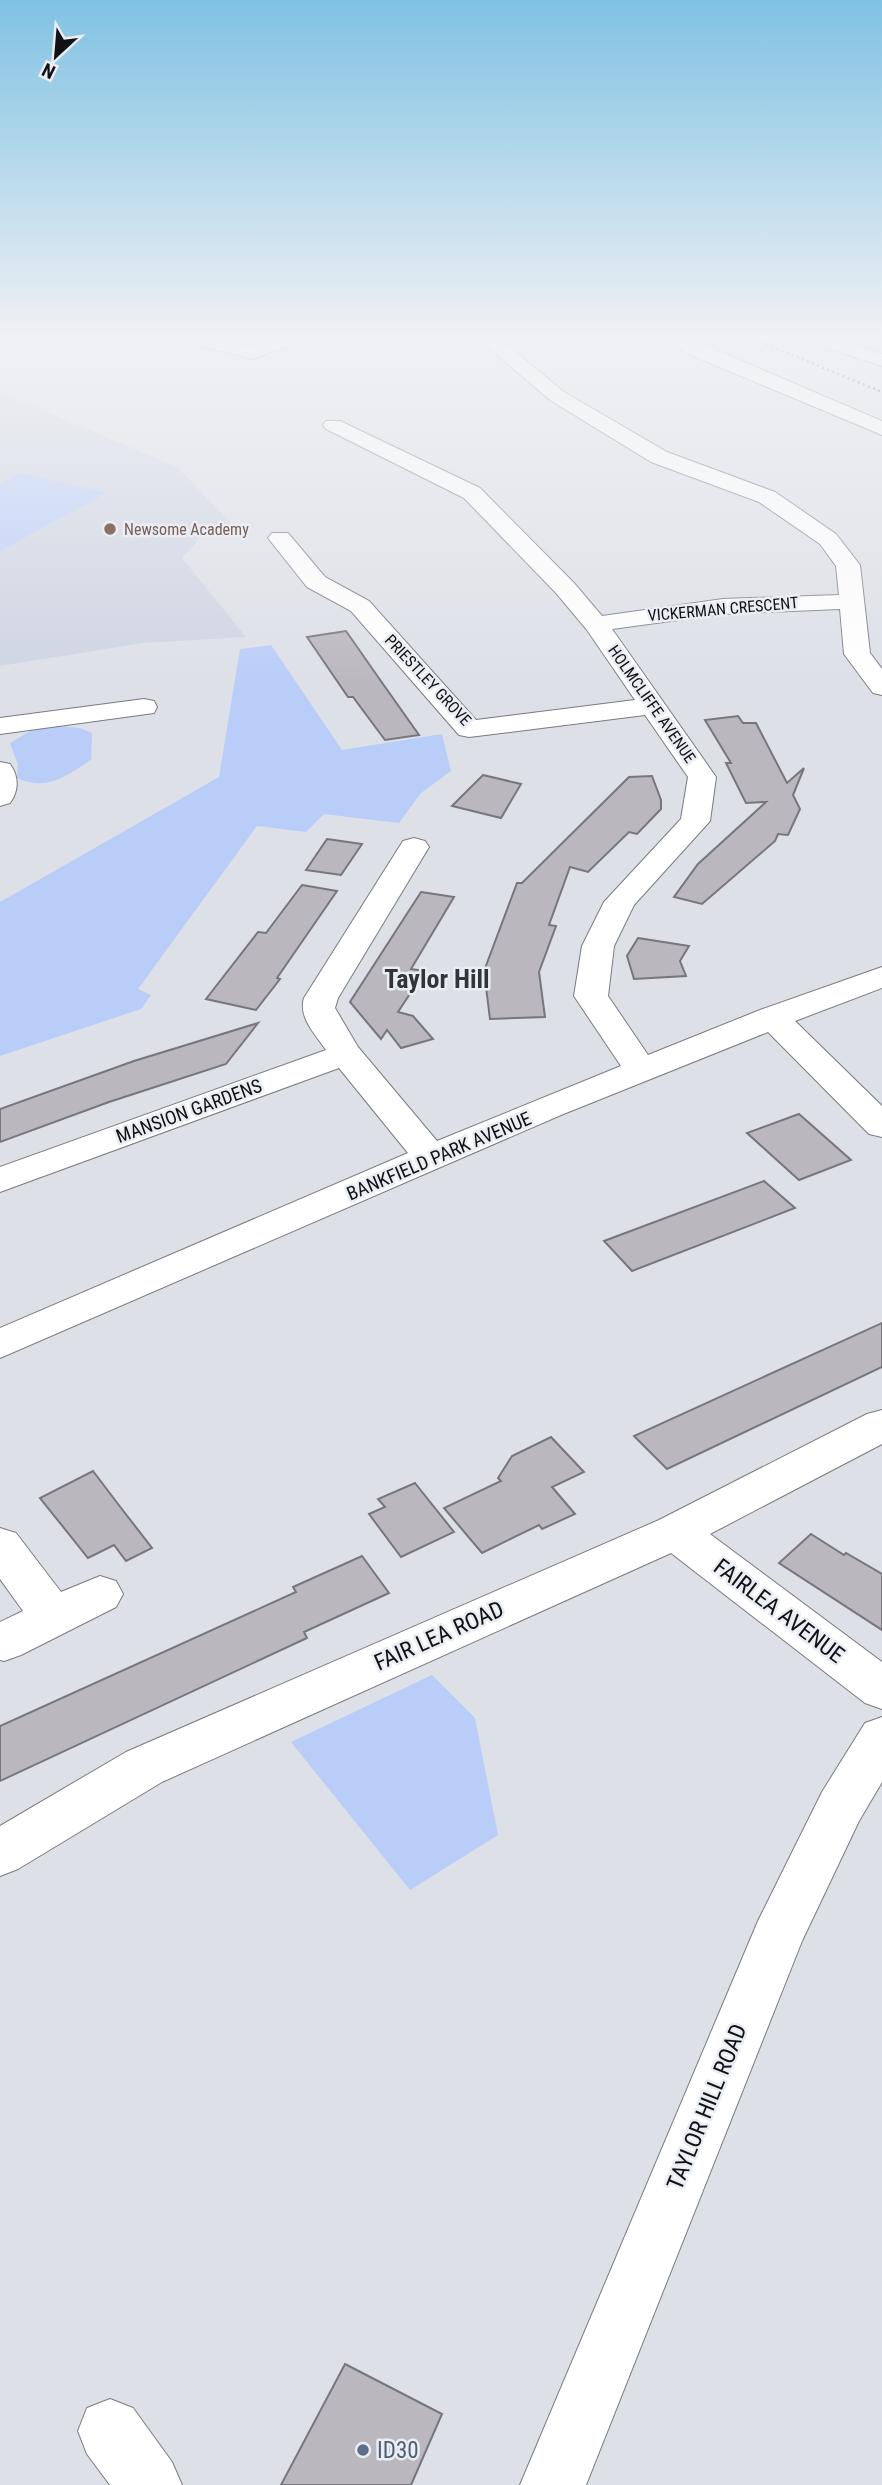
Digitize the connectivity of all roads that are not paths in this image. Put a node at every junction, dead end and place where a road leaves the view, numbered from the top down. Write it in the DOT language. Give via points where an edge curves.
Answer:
graph roads {
  1 [pos="392,454"];
  2 [pos="654,454"];
  3 [pos="280,538"];
  4 [pos="851,602"];
  5 [pos="596,625"];
  6 [pos="882,687"];
  7 [pos="655,706"];
  8 [pos="144,707"];
  9 [pos="0,726"];
  10 [pos="0,770"];
  11 [pos="0,797"];
  12 [pos="414,848"];
  13 [pos="882,977"];
  14 [pos="772,1017"];
  15 [pos="346,1054"];
  16 [pos="641,1070"];
  17 [pos="882,1126"];
  18 [pos="432,1159"];
  19 [pos="26,1178"];
  20 [pos="0,1344"];
  21 [pos="882,1425"];
  22 [pos="676,1532"];
  23 [pos="0,1545"];
  24 [pos="100,1594"];
  25 [pos="54,1617"];
  26 [pos="4,1642"];
  27 [pos="882,1689"];
  28 [pos="882,1738"];
  29 [pos="0,1853"];
  30 [pos="110,2431"];
  31 [pos="149,2485"];
  32 [pos="553,2485"];
  1 -- 5 [label="street, HOLMCLIFFE AVENUE" via="472,493"];
  2 -- 4 [label="street" via="767,497 828,539 848,565"];
  3 -- 7 [label="street, PRIESTLEY GROVE" via="316,582 360,606 469,729"];
  4 -- 5 [label="street, VICKERMAN CRESCENT" via="768,601 651,613"];
  4 -- 6 [label="street" via="857,654"];
  5 -- 7 [label="street, HOLMCLIFFE AVENUE"];
  7 -- 16 [label="street, HOLMCLIFFE AVENUE" via="702,777 695,821 620,902 598,946 591,996"];
  8 -- 9 [label="street"];
  10 -- 11 [label="street" via="4,788"];
  12 -- 15 [label="street" via="318,1007"];
  13 -- 14 [label="street, BANKFIELD PARK AVENUE"];
  14 -- 16 [label="street, BANKFIELD PARK AVENUE"];
  14 -- 17 [label="street"];
  15 -- 18 [label="street"];
  15 -- 19 [label="street, MANSION GARDENS"];
  16 -- 18 [label="street, BANKFIELD PARK AVENUE"];
  18 -- 20 [label="street, BANKFIELD PARK AVENUE"];
  21 -- 22 [label="street, FAIR LEA ROAD"];
  22 -- 27 [label="street, FAIRLEA AVENUE"];
  22 -- 29 [label="street, FAIR LEA ROAD" via="144,1767"];
  23 -- 25 [label="street"];
  24 -- 25 [label="street"];
  25 -- 26 [label="street"];
  28 -- 32 [label="street, TAYLOR HILL ROAD" via="840,1807 777,1938"];
  30 -- 31 [label="street"];
}
